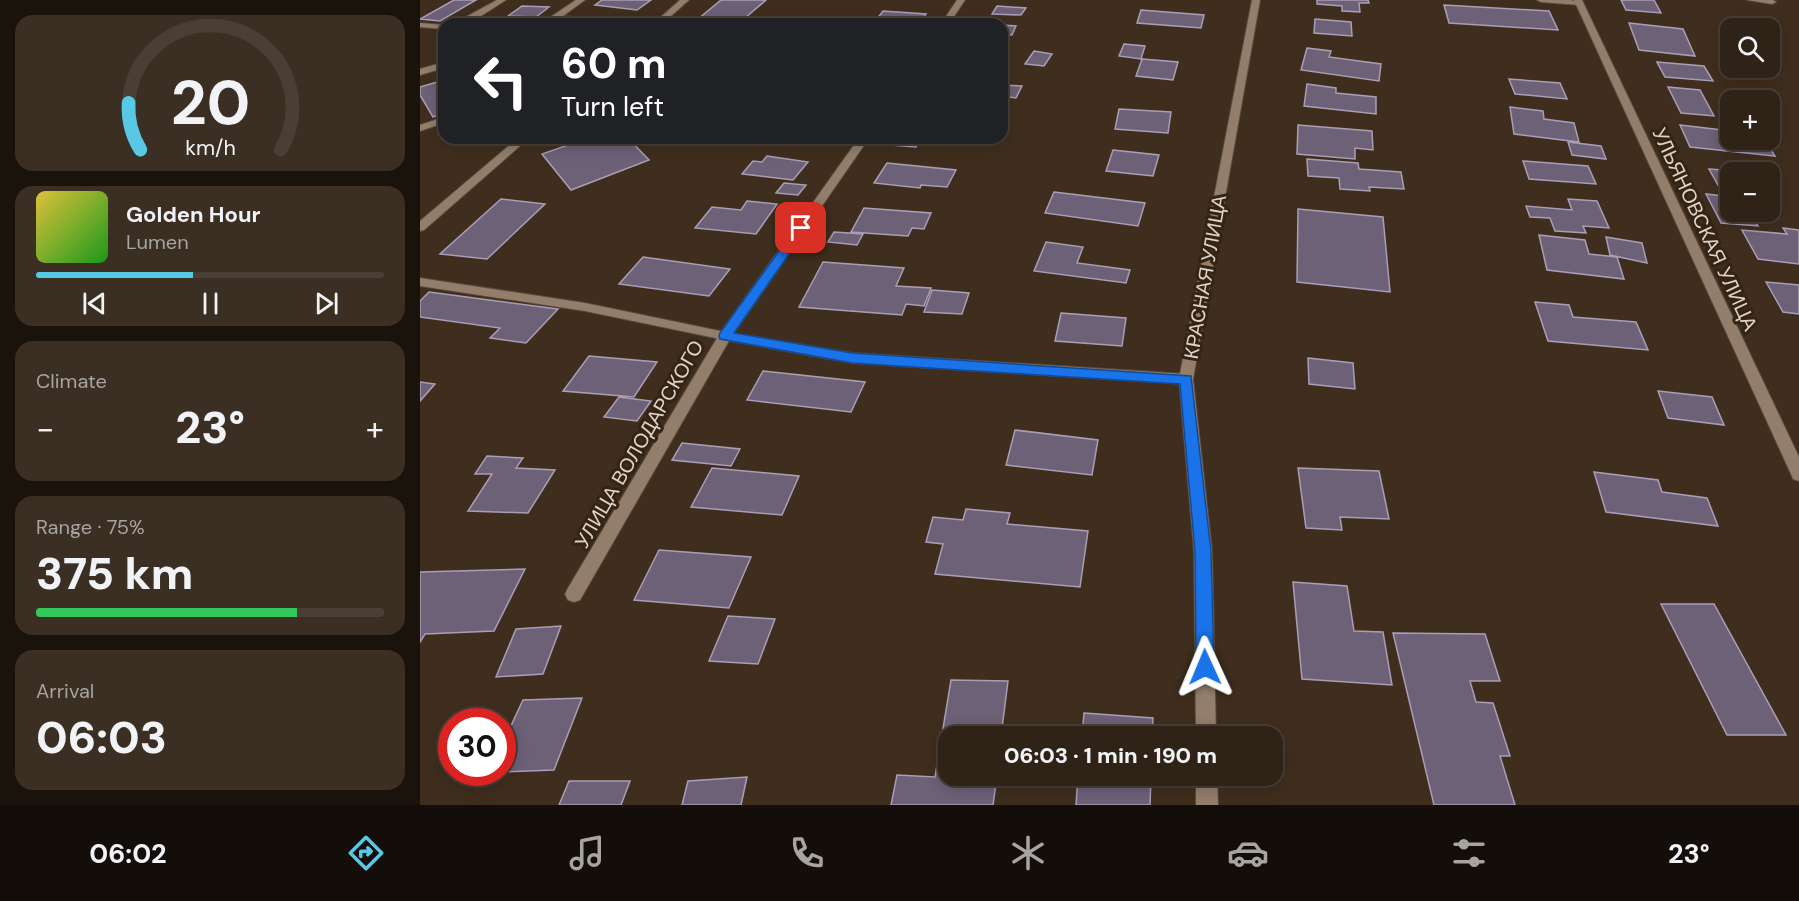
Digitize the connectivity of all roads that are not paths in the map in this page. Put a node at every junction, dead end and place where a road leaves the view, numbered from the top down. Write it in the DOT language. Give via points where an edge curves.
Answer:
graph roads {
  1 [pos="502,0"];
  2 [pos="581,0"];
  3 [pos="686,0"];
  4 [pos="962,0"];
  5 [pos="1256,0"];
  6 [pos="1541,0"];
  7 [pos="1751,0"];
  8 [pos="1578,1"];
  9 [pos="1772,2"];
  10 [pos="472,18"];
  11 [pos="555,18"];
  12 [pos="664,18"];
  13 [pos="949,18"];
  14 [pos="420,25"];
  15 [pos="438,26"];
  16 [pos="438,67"];
  17 [pos="420,72"];
  18 [pos="438,122"];
  19 [pos="420,128"];
  20 [pos="517,144"];
  21 [pos="860,144"];
  22 [pos="420,227"];
  23 [pos="420,282"];
  24 [pos="725,336"];
  25 [pos="1186,379"];
  26 [pos="1799,474"];
  27 [pos="574,594"];
  28 [pos="1206,726"];
  29 [pos="1207,786"];
  30 [pos="1207,805"];
  1 -- 10 [label="lane"];
  2 -- 11 [label="lane"];
  3 -- 12 [label="street"];
  4 -- 13 [label="street"];
  5 -- 25 [label="street, КРАСНАЯ УЛИЦА"];
  6 -- 8 [label="lane"];
  7 -- 9 [label="lane"];
  8 -- 26 [label="street, УЛЬЯНОВСКАЯ УЛИЦА"];
  14 -- 15 [label="lane"];
  16 -- 17 [label="lane"];
  18 -- 19 [label="lane"];
  20 -- 22 [label="street"];
  21 -- 24 [label="street, УЛИЦА ВОЛОДАРСКОГО"];
  23 -- 24 [label="lane" via="585,307"];
  24 -- 25 [label="lane" via="852,358"];
  24 -- 27 [label="street, УЛИЦА ВОЛОДАРСКОГО"];
  25 -- 28 [label="street, КРАСНАЯ УЛИЦА" via="1203,551"];
  29 -- 30 [label="street"];
}
